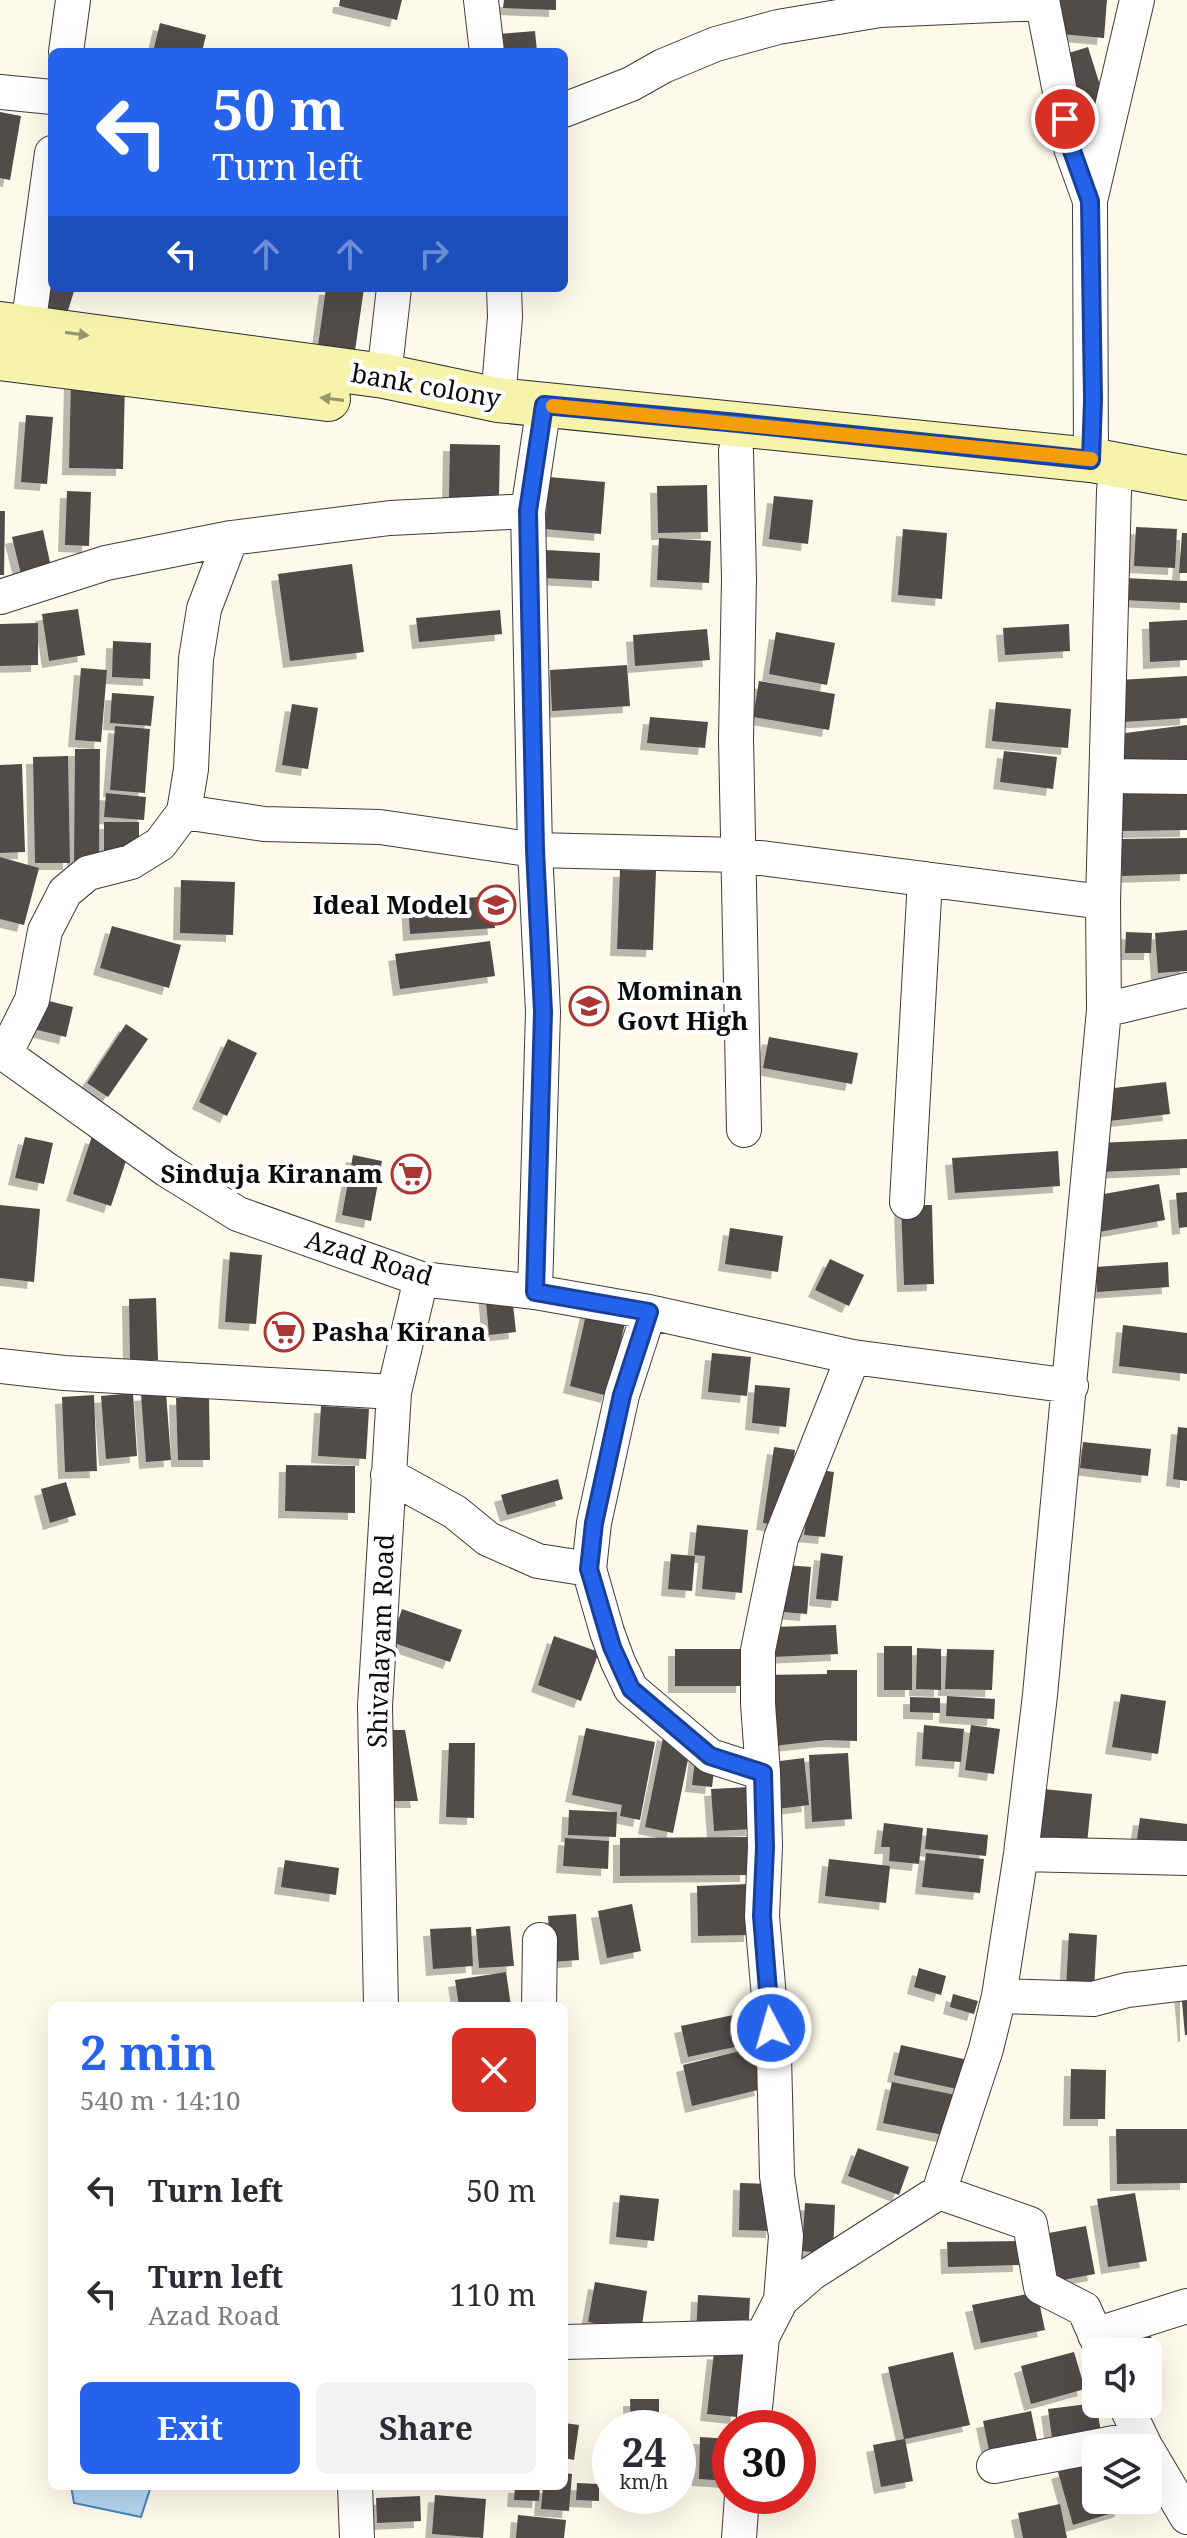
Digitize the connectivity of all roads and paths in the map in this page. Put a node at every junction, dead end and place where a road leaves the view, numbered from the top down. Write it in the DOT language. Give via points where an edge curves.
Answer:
graph roads {
  1 [pos="73,0"];
  2 [pos="481,0"];
  3 [pos="1137,0"];
  4 [pos="1042,2"];
  5 [pos="67,48"];
  6 [pos="487,48"];
  7 [pos="0,92"];
  8 [pos="48,97"];
  9 [pos="568,108"];
  10 [pos="48,170"];
  11 [pos="1090,201"];
  12 [pos="394,292"];
  13 [pos="504,292"];
  14 [pos="9,336"];
  15 [pos="384,376"];
  16 [pos="498,400"];
  17 [pos="542,416"];
  18 [pos="736,451"];
  19 [pos="1107,472"];
  20 [pos="1187,478"];
  21 [pos="1187,506"];
  22 [pos="528,511"];
  23 [pos="231,538"];
  24 [pos="0,597"];
  25 [pos="1107,776"];
  26 [pos="1187,777"];
  27 [pos="184,812"];
  28 [pos="535,850"];
  29 [pos="738,855"];
  30 [pos="925,879"];
  31 [pos="1103,902"];
  32 [pos="1187,990"];
  33 [pos="1104,1010"];
  34 [pos="2,1054"];
  35 [pos="744,1130"];
  36 [pos="907,1202"];
  37 [pos="421,1279"];
  38 [pos="535,1292"];
  39 [pos="649,1312"];
  40 [pos="853,1357"];
  41 [pos="0,1366"];
  42 [pos="1071,1386"];
  43 [pos="394,1392"];
  44 [pos="388,1475"];
  45 [pos="589,1569"];
  46 [pos="763,1773"];
  47 [pos="1021,1854"];
  48 [pos="1187,1858"];
  49 [pos="540,1940"];
  50 [pos="1187,1983"];
  51 [pos="999,1996"];
  52 [pos="381,2002"];
  53 [pos="539,2002"];
  54 [pos="939,2192"];
  55 [pos="781,2300"];
  56 [pos="1187,2306"];
  57 [pos="762,2337"];
  58 [pos="1097,2338"];
  59 [pos="1111,2338"];
  60 [pos="568,2342"];
  61 [pos="755,2410"];
  62 [pos="1082,2454"];
  63 [pos="994,2466"];
  64 [pos="1162,2475"];
  65 [pos="355,2490"];
  66 [pos="741,2514"];
  67 [pos="1187,2517"];
  68 [pos="357,2538"];
  69 [pos="739,2538"];
  1 -- 5 [label="street"];
  2 -- 6 [label="street"];
  3 -- 11 [label="street"];
  4 -- 9 [label="street" via="880,10 778,27 716,44"];
  4 -- 11 [label="street" via="1071,148"];
  7 -- 8 [label="street"];
  10 -- 14 [label="street"];
  11 -- 19 [label="street" via="1093,400"];
  12 -- 15 [label="street"];
  13 -- 16 [label="street"];
  14 -- 15 [label="main road, bank colony, one-way"];
  17 -- 14 [label="main road, one-way"];
  15 -- 16 [label="main road, bank colony"];
  16 -- 17 [label="main road, bank colony"];
  17 -- 18 [label="main road"];
  17 -- 19 [label="main road, bank colony" via="738,423"];
  17 -- 22 [label="street"];
  18 -- 19 [label="main road"];
  18 -- 29 [label="street"];
  19 -- 20 [label="main road, bank colony"];
  19 -- 21 [label="main road"];
  19 -- 25 [label="street"];
  22 -- 23 [label="street" via="390,518"];
  22 -- 28 [label="street"];
  23 -- 24 [label="street" via="106,563"];
  23 -- 27 [label="street" via="204,609"];
  25 -- 26 [label="street"];
  25 -- 31 [label="street"];
  27 -- 28 [label="street" via="264,824 380,827"];
  27 -- 34 [label="street" via="160,844 131,862 88,873 65,892 45,931 32,1000"];
  28 -- 29 [label="street"];
  28 -- 38 [label="street" via="543,1012"];
  29 -- 30 [label="street"];
  29 -- 35 [label="street"];
  30 -- 31 [label="street"];
  30 -- 36 [label="street"];
  31 -- 33 [label="street"];
  32 -- 33 [label="street"];
  33 -- 42 [label="street"];
  34 -- 37 [label="street, Azad Road" via="238,1214"];
  37 -- 38 [label="street, Azad Road"];
  37 -- 43 [label="street, Shivalayam Road"];
  38 -- 39 [label="street, Azad Road"];
  39 -- 40 [label="street, Azad Road"];
  39 -- 45 [label="street" via="622,1395"];
  40 -- 42 [label="street, Azad Road"];
  40 -- 46 [label="street" via="781,1538 758,1650"];
  41 -- 43 [label="street"];
  42 -- 47 [label="street"];
  43 -- 44 [label="street, Shivalayam Road"];
  44 -- 45 [label="street" via="455,1512 488,1539 538,1561"];
  44 -- 52 [label="street, Shivalayam Road" via="375,1706"];
  45 -- 46 [label="street" via="631,1689 710,1756"];
  46 -- 55 [label="street" via="762,1916 777,2176 786,2236"];
  47 -- 48 [label="street"];
  47 -- 51 [label="street"];
  49 -- 53 [label="street"];
  50 -- 51 [label="street" via="1093,1999"];
  51 -- 54 [label="street"];
  54 -- 55 [label="street" via="812,2273"];
  54 -- 58 [label="street" via="1030,2224 1041,2287 1084,2309"];
  55 -- 57 [label="street"];
  56 -- 59 [label="street"];
  57 -- 60 [label="street"];
  57 -- 61 [label="street"];
  62 -- 63 [label="street"];
  64 -- 67 [label="street"];
  65 -- 68 [label="street"];
  66 -- 69 [label="street"];
}
